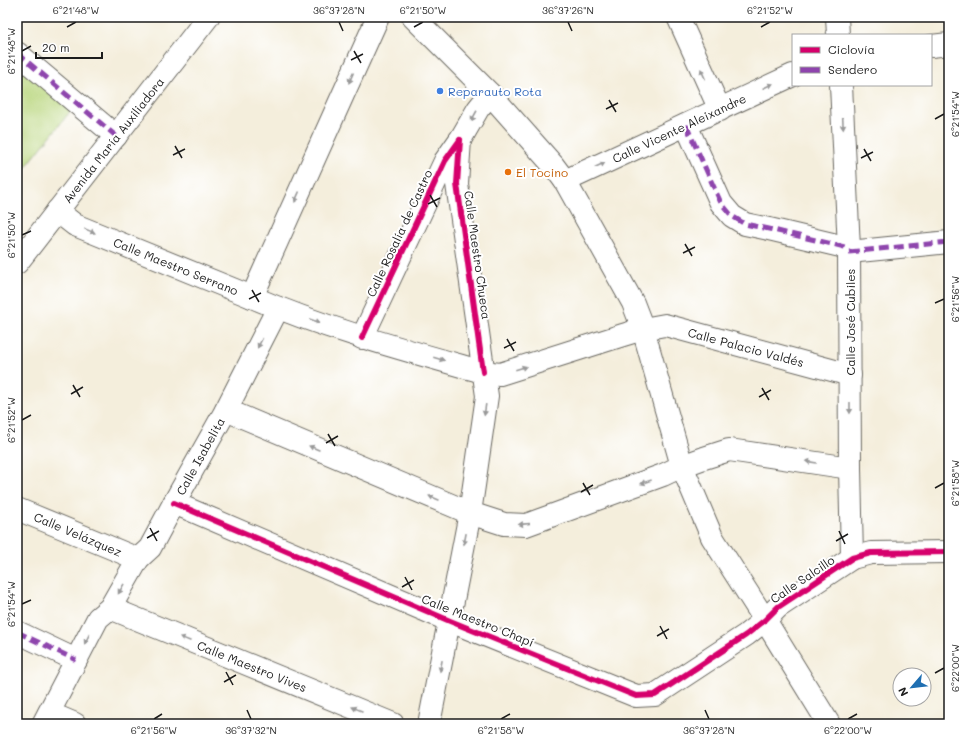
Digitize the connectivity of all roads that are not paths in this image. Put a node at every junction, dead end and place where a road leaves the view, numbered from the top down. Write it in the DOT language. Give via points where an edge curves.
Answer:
graph roads {
  1 [pos="208,17"];
  2 [pos="378,17"];
  3 [pos="678,17"];
  4 [pos="837,17"];
  5 [pos="424,20"];
  6 [pos="838,34"];
  7 [pos="949,44"];
  8 [pos="932,46"];
  9 [pos="17,53"];
  10 [pos="792,75"];
  11 [pos="841,86"];
  12 [pos="490,94"];
  13 [pos="720,110"];
  14 [pos="686,125"];
  15 [pos="116,136"];
  16 [pos="460,140"];
  17 [pos="564,181"];
  18 [pos="56,211"];
  19 [pos="949,242"];
  20 [pos="849,250"];
  21 [pos="17,262"];
  22 [pos="252,297"];
  23 [pos="278,308"];
  24 [pos="643,329"];
  25 [pos="362,338"];
  26 [pos="483,372"];
  27 [pos="850,374"];
  28 [pos="226,410"];
  29 [pos="682,466"];
  30 [pos="850,468"];
  31 [pos="174,503"];
  32 [pos="17,509"];
  33 [pos="470,513"];
  34 [pos="949,552"];
  35 [pos="852,558"];
  36 [pos="138,559"];
  37 [pos="110,608"];
  38 [pos="765,620"];
  39 [pos="450,621"];
  40 [pos="17,632"];
  41 [pos="76,660"];
  42 [pos="46,718"];
  43 [pos="75,724"];
  44 [pos="393,724"];
  45 [pos="429,724"];
  46 [pos="829,724"];
  1 -- 15 [label="street, Avenida María Auxiliadora"];
  2 -- 22 [label="street, one-way"];
  13 -- 3 [label="street, one-way"];
  4 -- 6 [label="street"];
  5 -- 12 [label="street"];
  7 -- 8 [label="street"];
  9 -- 15 [label="street"];
  13 -- 10 [label="street, Calle Vicente Aleixandre, one-way"];
  11 -- 20 [label="street, Calle José Cubiles, one-way"];
  12 -- 16 [label="street, Calle Maestro Chueca, one-way"];
  12 -- 17 [label="street"];
  13 -- 14 [label="street, Calle Vicente Aleixandre"];
  17 -- 14 [label="street, Calle Vicente Aleixandre, one-way"];
  14 -- 20 [label="street" via="721,203 732,216 745,224"];
  15 -- 18 [label="street, Avenida María Auxiliadora"];
  16 -- 25 [label="street, Calle Rosalía de Castro" via="445,161"];
  16 -- 26 [label="street, Calle Maestro Chueca" via="457,184"];
  17 -- 24 [label="street" via="633,303"];
  18 -- 21 [label="street, Avenida María Auxiliadora"];
  18 -- 22 [label="street, Calle Maestro Serrano, one-way" via="75,224"];
  19 -- 20 [label="street"];
  20 -- 27 [label="street, Calle José Cubiles"];
  22 -- 23 [label="street, Calle Maestro Serrano"];
  23 -- 25 [label="street, Calle Maestro Serrano, one-way"];
  23 -- 28 [label="street, Calle Isabelita, one-way"];
  26 -- 24 [label="street, Calle Maestro Serrano, one-way" via="500,374"];
  24 -- 27 [label="street, Calle Palacio Valdés" via="665,324"];
  24 -- 29 [label="street"];
  25 -- 26 [label="street, Calle Maestro Serrano, one-way"];
  26 -- 33 [label="street, Calle Maestro Chueca, one-way" via="487,396"];
  27 -- 30 [label="street, Calle José Cubiles, one-way"];
  28 -- 31 [label="street, Calle Isabelita"];
  33 -- 28 [label="street, one-way"];
  30 -- 29 [label="street, one-way" via="729,450"];
  29 -- 33 [label="street, one-way" via="664,475 526,525 504,524"];
  29 -- 38 [label="street" via="712,537"];
  30 -- 35 [label="street, Calle José Cubiles"];
  31 -- 36 [label="street, Calle Isabelita" via="150,548"];
  31 -- 39 [label="street, Calle Maestro Chapí"];
  32 -- 36 [label="street, Calle Velázquez"];
  33 -- 39 [label="street, Calle Maestro Chueca, one-way"];
  34 -- 35 [label="street, Calle Salcillo" via="871,553"];
  35 -- 38 [label="street, Calle Salcillo" via="778,607"];
  36 -- 37 [label="street, Calle Isabelita, one-way"];
  37 -- 41 [label="street, Calle Isabelita, one-way" via="98,618"];
  44 -- 37 [label="street, Calle Maestro Vives, one-way"];
  38 -- 39 [label="street, Calle Maestro Chapí" via="655,695 636,696"];
  38 -- 46 [label="street"];
  39 -- 45 [label="street, Calle Maestro Chueca, one-way"];
  40 -- 41 [label="street"];
  41 -- 42 [label="street, Calle Isabelita"];
  42 -- 43 [label="street"];
}
